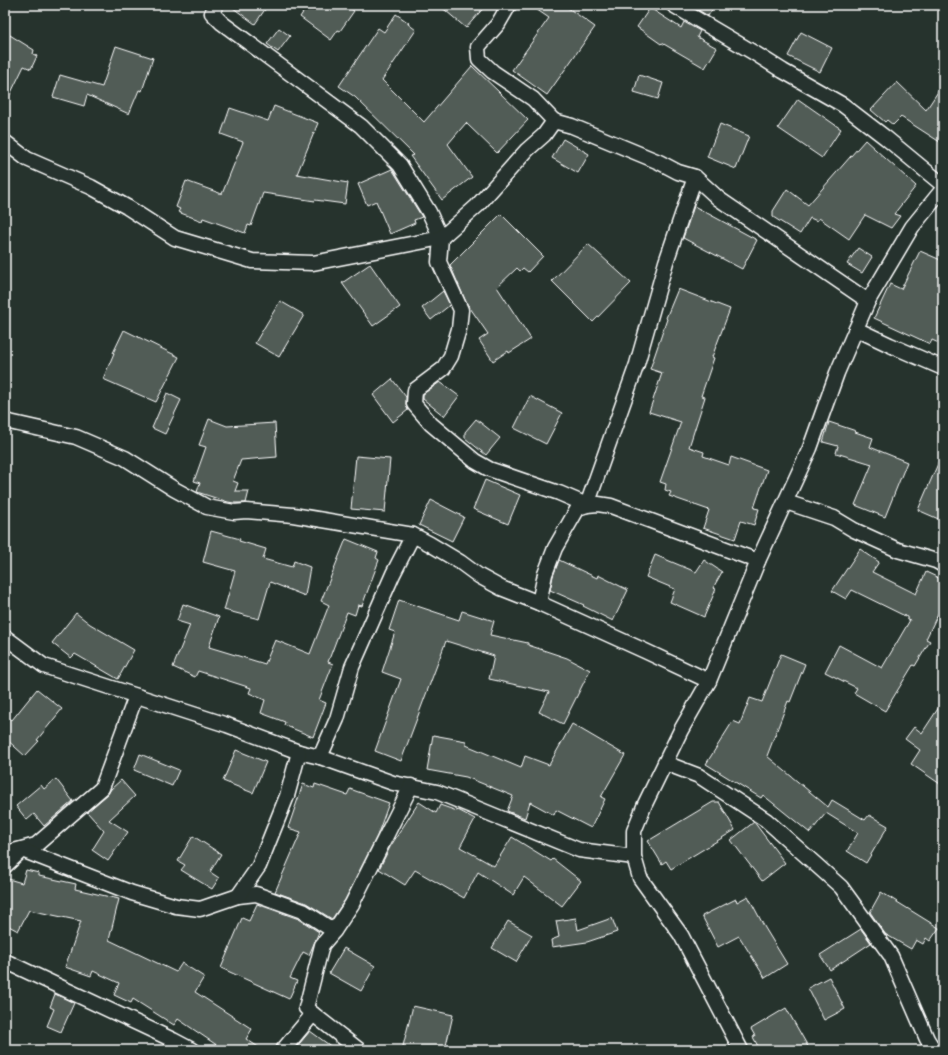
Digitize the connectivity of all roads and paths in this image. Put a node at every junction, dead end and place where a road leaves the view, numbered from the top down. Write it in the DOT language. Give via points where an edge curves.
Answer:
graph roads {
  1 [pos="216,5"];
  2 [pos="509,5"];
  3 [pos="673,5"];
  4 [pos="554,121"];
  5 [pos="5,142"];
  6 [pos="695,177"];
  7 [pos="943,185"];
  8 [pos="943,189"];
  9 [pos="441,238"];
  10 [pos="868,301"];
  11 [pos="856,329"];
  12 [pos="943,368"];
  13 [pos="5,422"];
  14 [pos="786,502"];
  15 [pos="587,505"];
  16 [pos="413,535"];
  17 [pos="758,562"];
  18 [pos="943,565"];
  19 [pos="539,603"];
  20 [pos="5,637"];
  21 [pos="709,681"];
  22 [pos="136,696"];
  23 [pos="299,752"];
  24 [pos="320,757"];
  25 [pos="665,763"];
  26 [pos="411,786"];
  27 [pos="22,850"];
  28 [pos="5,851"];
  29 [pos="634,857"];
  30 [pos="5,866"];
  31 [pos="238,896"];
  32 [pos="334,932"];
  33 [pos="5,961"];
  34 [pos="313,1014"];
  35 [pos="192,1050"];
  36 [pos="283,1050"];
  37 [pos="359,1050"];
  38 [pos="741,1050"];
  39 [pos="934,1050"];
  1 -- 9 [label="street" via="212,13 222,23 360,126 400,165 429,212"];
  2 -- 4 [label="street" via="498,24 478,47 479,59 493,72 533,99"];
  3 -- 7 [label="street" via="843,105"];
  4 -- 6 [label="street"];
  4 -- 9 [label="street" via="478,206"];
  5 -- 9 [label="street" via="27,158 91,187 175,238 252,261 313,263"];
  6 -- 10 [label="street" via="719,199"];
  6 -- 15 [label="street" via="666,262 638,364"];
  8 -- 10 [label="street" via="912,227"];
  9 -- 15 [label="street" via="439,262 461,310 459,329 451,356 443,369 415,390 414,404 431,424 475,461 489,469"];
  10 -- 11 [label="street"];
  11 -- 12 [label="street"];
  11 -- 14 [label="street"];
  13 -- 16 [label="street" via="76,437 125,458 207,507 234,512 293,515"];
  14 -- 17 [label="street"];
  14 -- 18 [label="street" via="834,518 898,550"];
  15 -- 17 [label="street" via="611,506"];
  15 -- 19 [label="street" via="578,508 555,548 545,574"];
  16 -- 19 [label="street" via="501,588"];
  16 -- 24 [label="street" via="392,574 352,667 337,719"];
  17 -- 21 [label="street"];
  19 -- 21 [label="street"];
  20 -- 22 [label="street" via="44,666"];
  21 -- 25 [label="street"];
  22 -- 23 [label="street" via="227,725"];
  22 -- 27 [label="street" via="102,788 36,845"];
  23 -- 24 [label="street"];
  23 -- 31 [label="street" via="287,796 259,866"];
  24 -- 26 [label="street" via="386,781"];
  25 -- 29 [label="street" via="634,831"];
  25 -- 39 [label="street" via="699,776 766,820 841,887 891,956"];
  26 -- 29 [label="street" via="437,792 580,850"];
  26 -- 32 [label="street" via="352,904"];
  27 -- 28 [label="street"];
  27 -- 30 [label="street"];
  27 -- 31 [label="street" via="132,893 176,906 200,909"];
  29 -- 38 [label="street" via="640,878 681,935"];
  31 -- 32 [label="street" via="256,894 288,905 303,911"];
  32 -- 34 [label="street" via="322,945 320,952 306,1008"];
  33 -- 35 [label="street"];
  34 -- 36 [label="street"];
  34 -- 37 [label="street"];
}
